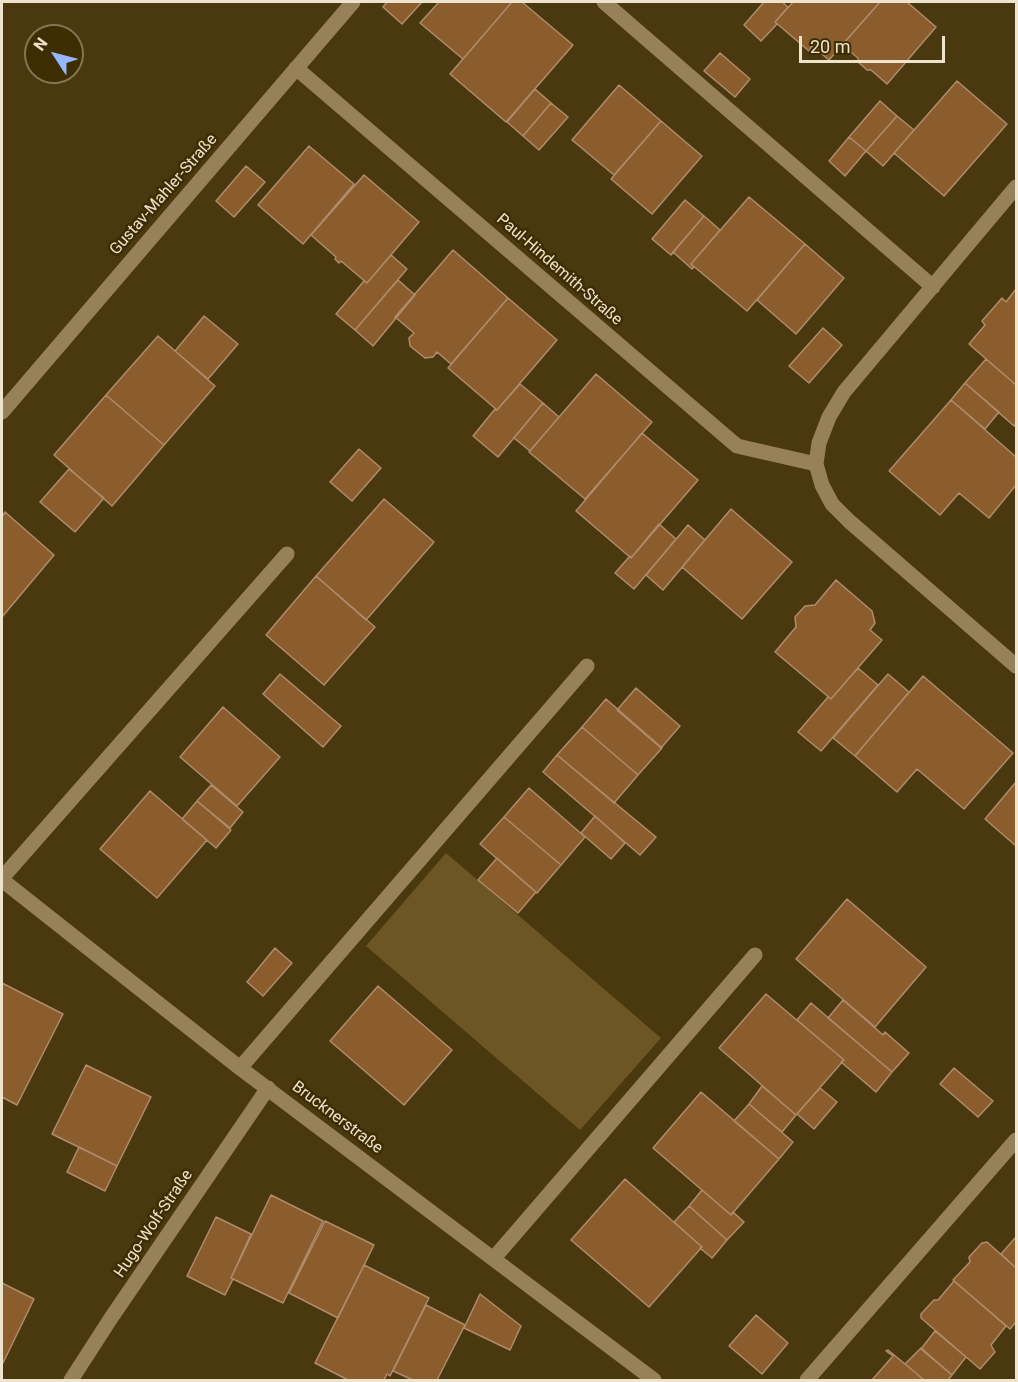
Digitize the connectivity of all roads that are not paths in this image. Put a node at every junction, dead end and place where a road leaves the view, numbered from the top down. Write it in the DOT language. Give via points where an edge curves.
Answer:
graph roads {
  1 [pos="353,2"];
  2 [pos="604,2"];
  3 [pos="296,68"];
  4 [pos="1017,187"];
  5 [pos="933,287"];
  6 [pos="2,412"];
  7 [pos="816,464"];
  8 [pos="287,554"];
  9 [pos="587,666"];
  10 [pos="1017,666"];
  11 [pos="2,879"];
  12 [pos="754,955"];
  13 [pos="240,1068"];
  14 [pos="268,1088"];
  15 [pos="1017,1140"];
  16 [pos="494,1258"];
  17 [pos="71,1380"];
  18 [pos="654,1380"];
  19 [pos="807,1380"];
  1 -- 3 [label="street, Gustav-Mahler-Straße"];
  2 -- 5 [label="street"];
  3 -- 6 [label="street, Gustav-Mahler-Straße"];
  3 -- 7 [label="street, Paul-Hindemith-Straße" via="737,446"];
  4 -- 5 [label="street"];
  5 -- 7 [label="street" via="844,392 829,417"];
  7 -- 10 [label="street" via="832,504"];
  8 -- 11 [label="street"];
  9 -- 13 [label="street"];
  11 -- 13 [label="street, Brucknerstraße"];
  12 -- 16 [label="street"];
  13 -- 14 [label="street, Brucknerstraße"];
  14 -- 16 [label="street, Brucknerstraße"];
  14 -- 17 [label="street, Hugo-Wolf-Straße"];
  15 -- 19 [label="street"];
  16 -- 18 [label="street, Brucknerstraße"];
}
